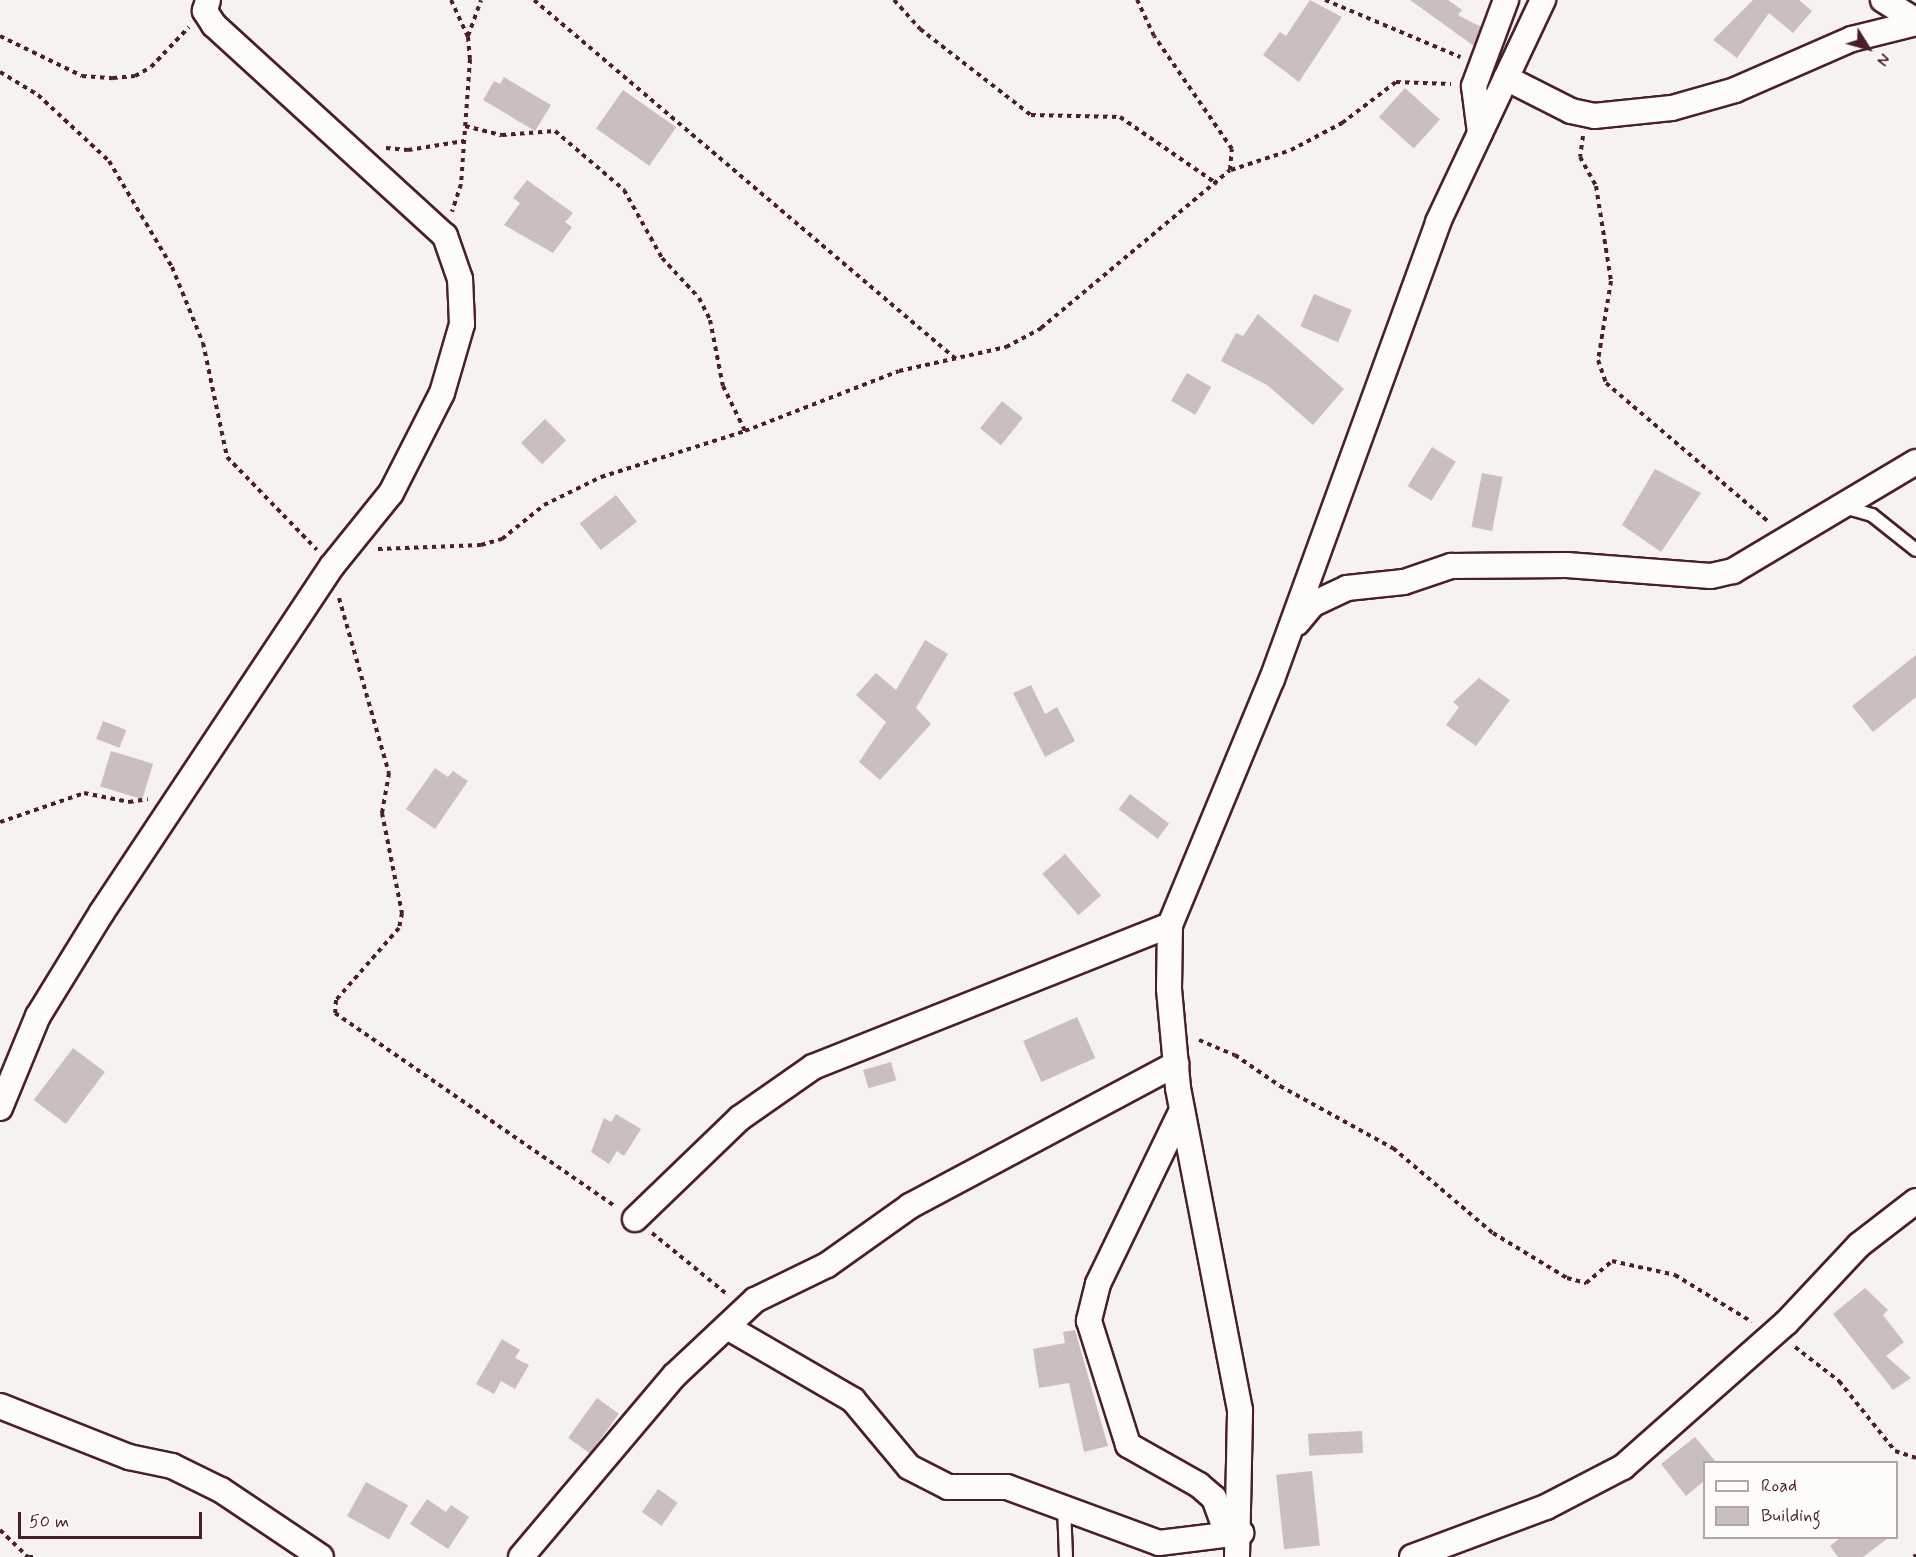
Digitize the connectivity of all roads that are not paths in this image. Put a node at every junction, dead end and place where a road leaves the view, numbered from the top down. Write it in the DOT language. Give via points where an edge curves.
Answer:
graph roads {
  1 [pos="1506,0"];
  2 [pos="1543,0"];
  3 [pos="1883,0"];
  4 [pos="206,6"];
  5 [pos="1916,22"];
  6 [pos="1506,78"];
  7 [pos="1480,133"];
  8 [pos="1916,462"];
  9 [pos="1840,506"];
  10 [pos="1916,550"];
  11 [pos="1288,634"];
  12 [pos="1170,925"];
  13 [pos="1176,1064"];
  14 [pos="0,1108"];
  15 [pos="1182,1110"];
  16 [pos="1916,1201"];
  17 [pos="635,1219"];
  18 [pos="727,1326"];
  19 [pos="0,1406"];
  20 [pos="1064,1507"];
  21 [pos="1234,1534"];
  22 [pos="321,1557"];
  23 [pos="521,1557"];
  24 [pos="1066,1557"];
  25 [pos="1236,1557"];
  26 [pos="1412,1557"];
  1 -- 7 [label="street" via="1474,86"];
  2 -- 6 [label="street"];
  3 -- 5 [label="street"];
  4 -- 14 [label="street" via="349,149 445,236 460,279 462,324 442,393 391,493 340,558 38,1016"];
  5 -- 6 [label="street" via="1852,39 1735,90 1672,108 1594,116 1571,111"];
  6 -- 7 [label="street"];
  7 -- 11 [label="street" via="1438,222"];
  8 -- 9 [label="street"];
  9 -- 10 [label="lane" via="1872,515"];
  9 -- 11 [label="street" via="1733,571 1711,576 1567,565 1451,566 1404,582 1347,588 1313,604"];
  11 -- 12 [label="street"];
  12 -- 13 [label="street"];
  12 -- 17 [label="street" via="813,1067 740,1118"];
  13 -- 15 [label="street"];
  13 -- 18 [label="street" via="910,1206 827,1265 746,1309"];
  15 -- 21 [label="street" via="1240,1410"];
  15 -- 21 [label="street" via="1098,1284 1089,1321 1128,1445 1199,1485 1214,1498"];
  16 -- 26 [label="street" via="1859,1245 1780,1328 1623,1467 1592,1487"];
  18 -- 20 [label="street" via="853,1400 909,1467 948,1487 1007,1487"];
  18 -- 23 [label="street" via="675,1375"];
  19 -- 22 [label="street" via="129,1457 172,1466 221,1490"];
  20 -- 21 [label="street" via="1159,1542"];
  20 -- 24 [label="lane"];
  21 -- 25 [label="street"];
}
